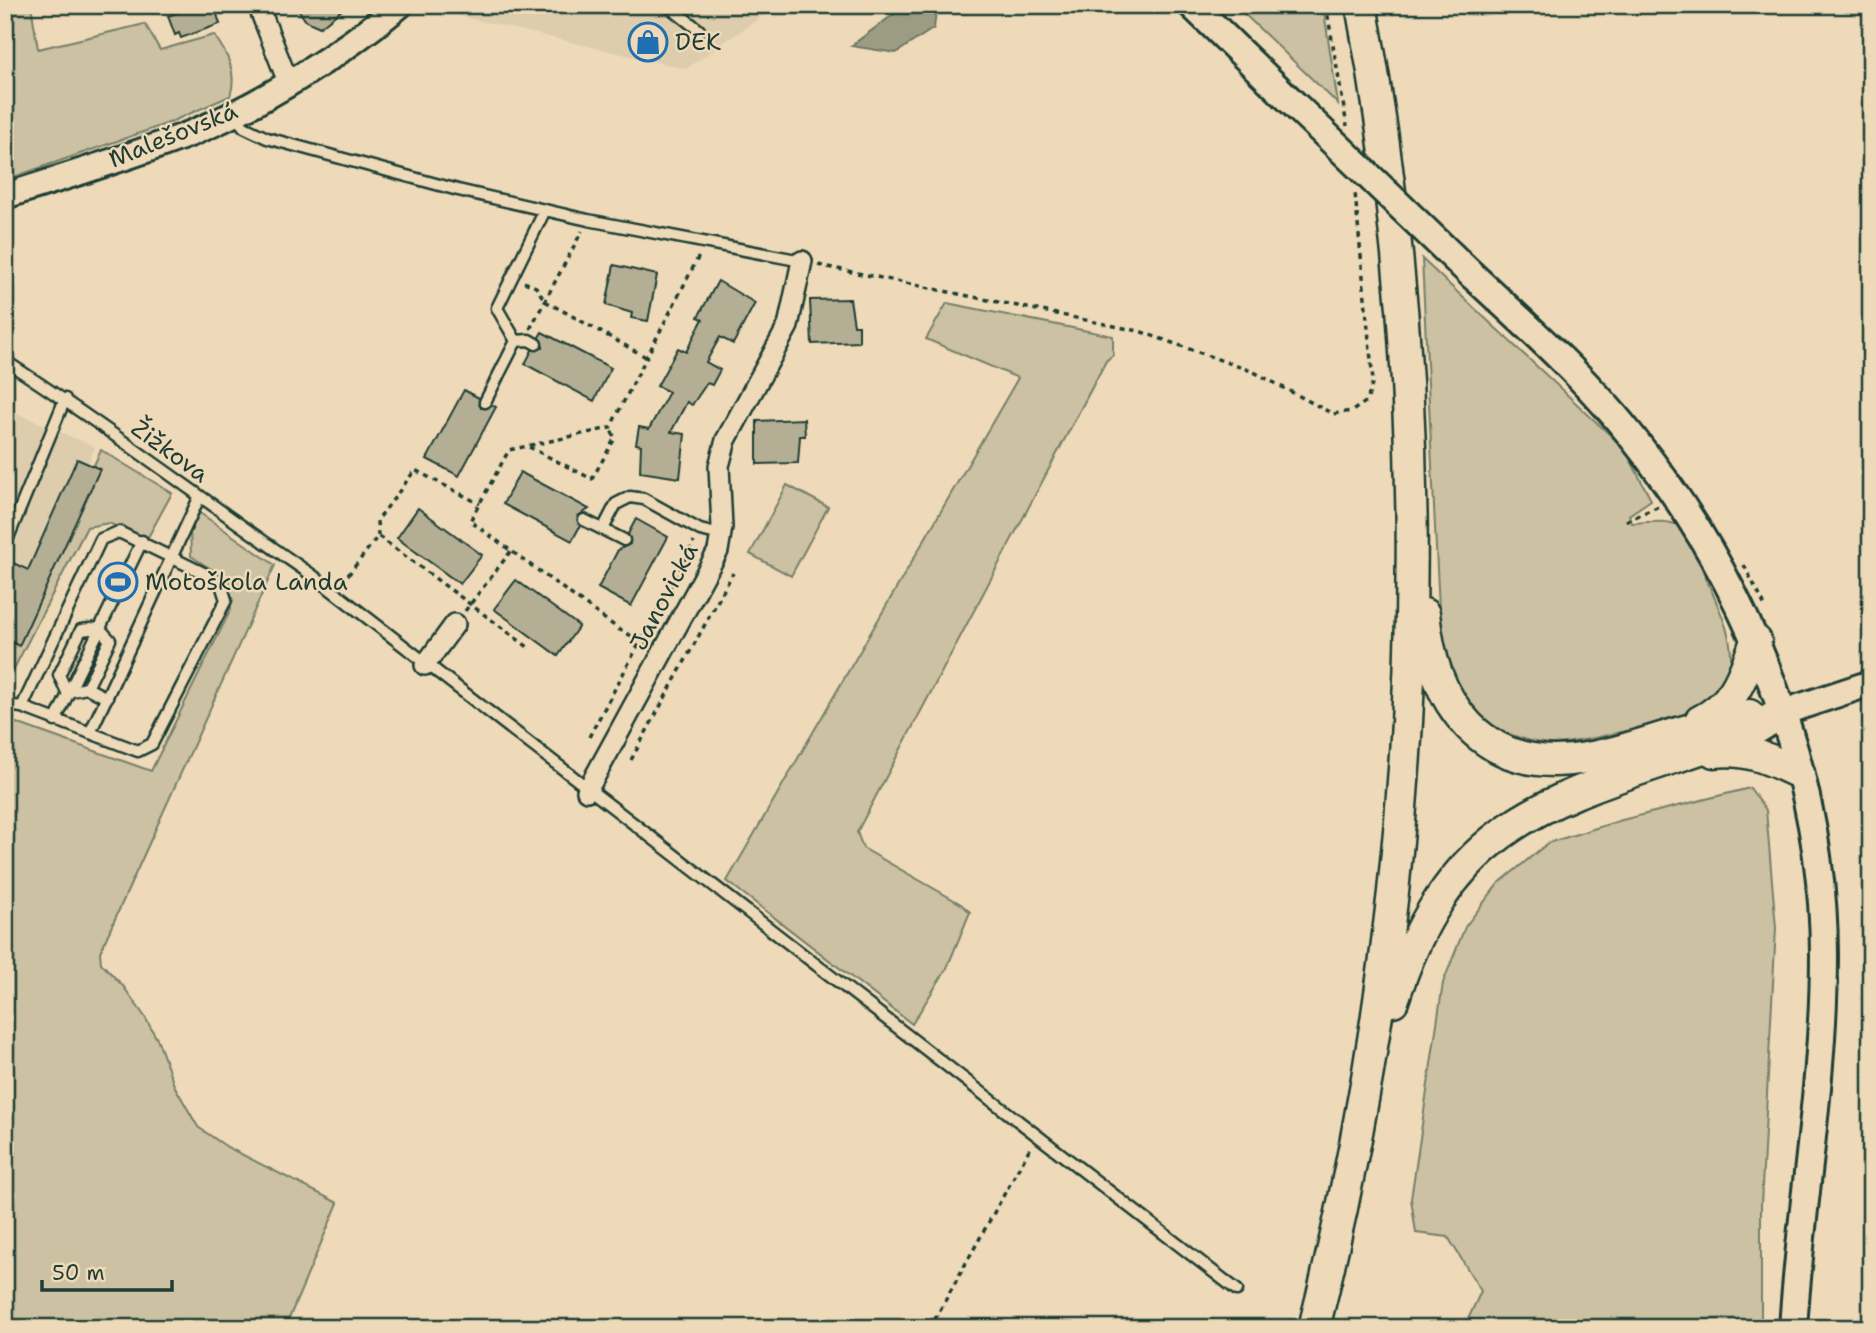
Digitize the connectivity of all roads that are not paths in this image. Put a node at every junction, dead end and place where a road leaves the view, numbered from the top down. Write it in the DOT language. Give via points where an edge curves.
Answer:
graph roads {
  1 [pos="258,5"];
  2 [pos="400,5"];
  3 [pos="667,5"];
  4 [pos="1192,5"];
  5 [pos="1361,5"];
  6 [pos="699,30"];
  7 [pos="288,82"];
  8 [pos="234,114"];
  9 [pos="5,196"];
  10 [pos="545,210"];
  11 [pos="802,261"];
  12 [pos="516,341"];
  13 [pos="532,342"];
  14 [pos="5,361"];
  15 [pos="65,399"];
  16 [pos="485,402"];
  17 [pos="1410,496"];
  18 [pos="199,498"];
  19 [pos="584,520"];
  20 [pos="603,529"];
  21 [pos="721,535"];
  22 [pos="8,538"];
  23 [pos="624,540"];
  24 [pos="142,541"];
  25 [pos="173,556"];
  26 [pos="455,624"];
  27 [pos="99,628"];
  28 [pos="1756,641"];
  29 [pos="425,665"];
  30 [pos="1871,683"];
  31 [pos="87,688"];
  32 [pos="67,692"];
  33 [pos="107,698"];
  34 [pos="5,705"];
  35 [pos="22,707"];
  36 [pos="1781,713"];
  37 [pos="55,721"];
  38 [pos="90,733"];
  39 [pos="1682,744"];
  40 [pos="1799,774"];
  41 [pos="587,790"];
  42 [pos="1367,1085"];
  43 [pos="1237,1290"];
  44 [pos="1314,1328"];
  45 [pos="1793,1328"];
  1 -- 7 [label="street"];
  2 -- 7 [label="street, Malešovská"];
  3 -- 6 [label="lane"];
  4 -- 28 [label="main road, bridge" via="1636,440 1710,548"];
  5 -- 17 [label="main road" via="1393,221"];
  7 -- 8 [label="street, Malešovská"];
  8 -- 9 [label="street, Malešovská" via="145,150"];
  8 -- 10 [label="lane" via="244,127 267,138"];
  10 -- 11 [label="lane"];
  10 -- 12 [label="lane" via="497,309"];
  11 -- 21 [label="street, Janovická" via="788,326 726,440 719,466"];
  12 -- 13 [label="lane"];
  12 -- 16 [label="lane"];
  14 -- 15 [label="lane, Žižkova"];
  15 -- 18 [label="lane, Žižkova"];
  15 -- 22 [label="lane"];
  17 -- 39 [label="main road" via="1433,664 1452,706 1482,739 1517,757 1553,762"];
  17 -- 42 [label="main road" via="1406,734 1392,905"];
  18 -- 25 [label="lane"];
  18 -- 29 [label="lane, Žižkova" via="312,575"];
  19 -- 20 [label="lane"];
  20 -- 21 [label="lane" via="616,504 630,497 644,499 700,530"];
  20 -- 23 [label="lane"];
  21 -- 41 [label="street, Janovická" via="718,551"];
  24 -- 25 [label="lane"];
  24 -- 27 [label="lane"];
  24 -- 35 [label="lane" via="119,532 101,538"];
  25 -- 33 [label="lane"];
  25 -- 38 [label="lane" via="220,581 226,600 152,744 138,751"];
  26 -- 29 [label="street"];
  27 -- 31 [label="lane" via="110,640"];
  27 -- 32 [label="lane"];
  27 -- 32 [label="lane" via="80,630 59,675"];
  28 -- 36 [label="main road"];
  28 -- 39 [label="main road" via="1731,699"];
  29 -- 41 [label="lane, Žižkova"];
  30 -- 36 [label="street"];
  31 -- 32 [label="lane"];
  31 -- 33 [label="lane"];
  32 -- 37 [label="lane"];
  33 -- 38 [label="lane"];
  34 -- 35 [label="lane"];
  35 -- 37 [label="lane"];
  36 -- 39 [label="main road" via="1750,714"];
  36 -- 40 [label="main road"];
  37 -- 38 [label="lane"];
  39 -- 40 [label="main road" via="1738,750"];
  39 -- 42 [label="main road" via="1545,805 1494,838 1456,874 1407,959"];
  40 -- 45 [label="main road" via="1818,870 1824,952 1821,1049"];
  41 -- 43 [label="lane, Žižkova"];
  42 -- 44 [label="main road"];
}
